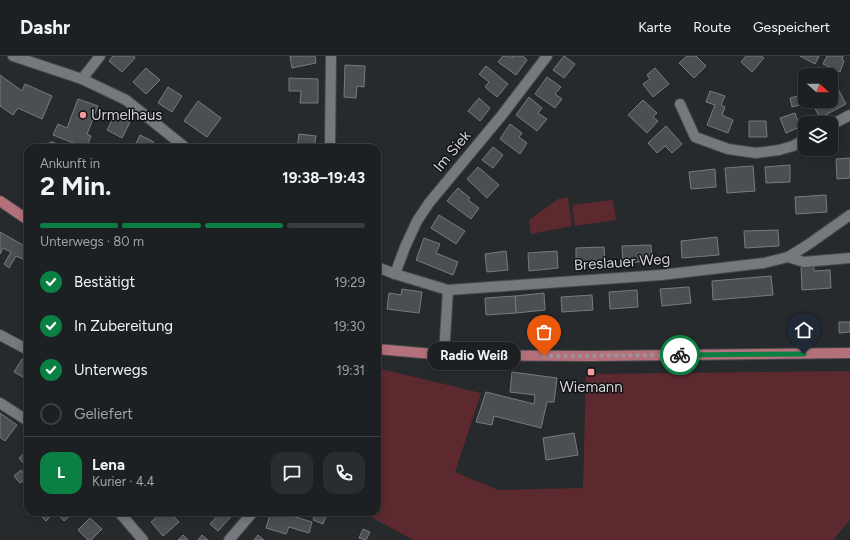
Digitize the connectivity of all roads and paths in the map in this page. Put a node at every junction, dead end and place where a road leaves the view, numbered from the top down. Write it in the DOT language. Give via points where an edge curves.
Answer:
graph roads {
  1 [pos="13,56"];
  2 [pos="100,56"];
  3 [pos="331,56"];
  4 [pos="547,56"];
  5 [pos="82,79"];
  6 [pos="680,104"];
  7 [pos="850,115"];
  8 [pos="838,121"];
  9 [pos="798,143"];
  10 [pos="181,144"];
  11 [pos="330,144"];
  12 [pos="0,201"];
  13 [pos="850,215"];
  14 [pos="24,217"];
  15 [pos="788,257"];
  16 [pos="850,258"];
  17 [pos="381,269"];
  18 [pos="395,274"];
  19 [pos="448,290"];
  20 [pos="0,335"];
  21 [pos="24,348"];
  22 [pos="381,349"];
  23 [pos="850,353"];
  24 [pos="444,355"];
  25 [pos="0,403"];
  26 [pos="24,418"];
  27 [pos="122,516"];
  28 [pos="249,516"];
  29 [pos="143,540"];
  30 [pos="229,540"];
  1 -- 5 [label="street"];
  2 -- 5 [label="street"];
  3 -- 11 [label="street"];
  4 -- 18 [label="street, Im Siek" via="417,220"];
  5 -- 10 [label="street" via="126,100"];
  6 -- 9 [label="street" via="695,138 728,149 756,153 779,150"];
  7 -- 8 [label="street"];
  12 -- 14 [label="main road"];
  13 -- 15 [label="street, Breslauer Weg"];
  15 -- 16 [label="street" via="804,262"];
  15 -- 19 [label="street, Breslauer Weg" via="764,263 661,275"];
  17 -- 18 [label="street"];
  18 -- 19 [label="street"];
  19 -- 24 [label="street"];
  20 -- 21 [label="street"];
  22 -- 24 [label="main road"];
  23 -- 24 [label="main road"];
  25 -- 26 [label="street"];
  27 -- 29 [label="street"];
  28 -- 30 [label="street"];
}
